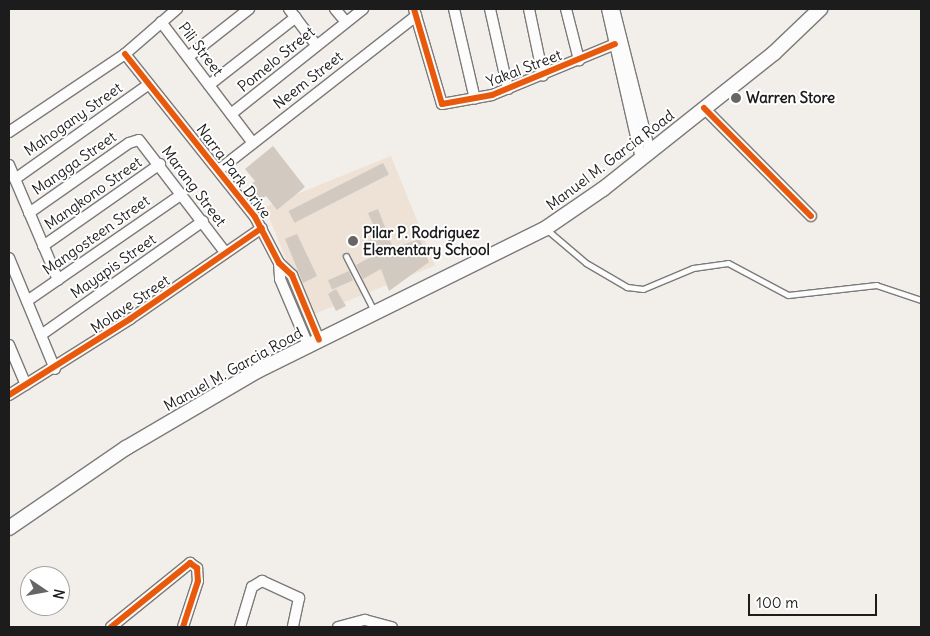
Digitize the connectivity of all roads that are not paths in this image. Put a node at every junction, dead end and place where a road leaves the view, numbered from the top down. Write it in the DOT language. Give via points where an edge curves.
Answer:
graph roads {
  1 [pos="177,9"];
  2 [pos="248,9"];
  3 [pos="336,9"];
  4 [pos="364,9"];
  5 [pos="454,9"];
  6 [pos="490,9"];
  7 [pos="529,9"];
  8 [pos="566,9"];
  9 [pos="607,9"];
  10 [pos="614,9"];
  11 [pos="820,9"];
  12 [pos="415,12"];
  13 [pos="293,13"];
  14 [pos="162,22"];
  15 [pos="346,22"];
  16 [pos="615,44"];
  17 [pos="317,46"];
  18 [pos="125,54"];
  19 [pos="188,57"];
  20 [pos="579,60"];
  21 [pos="544,76"];
  22 [pos="149,84"];
  23 [pos="210,85"];
  24 [pos="508,89"];
  25 [pos="475,99"];
  26 [pos="704,108"];
  27 [pos="231,114"];
  28 [pos="9,132"];
  29 [pos="137,140"];
  30 [pos="253,142"];
  31 [pos="646,155"];
  32 [pos="160,164"];
  33 [pos="9,165"];
  34 [pos="220,169"];
  35 [pos="15,179"];
  36 [pos="182,194"];
  37 [pos="29,213"];
  38 [pos="811,216"];
  39 [pos="203,222"];
  40 [pos="262,228"];
  41 [pos="546,228"];
  42 [pos="43,246"];
  43 [pos="225,252"];
  44 [pos="346,256"];
  45 [pos="9,258"];
  46 [pos="58,280"];
  47 [pos="921,300"];
  48 [pos="27,301"];
  49 [pos="375,313"];
  50 [pos="41,335"];
  51 [pos="314,342"];
  52 [pos="9,345"];
  53 [pos="55,369"];
  54 [pos="26,385"];
  55 [pos="9,394"];
  56 [pos="9,528"];
  57 [pos="111,627"];
  58 [pos="183,627"];
  59 [pos="240,627"];
  60 [pos="293,627"];
  61 [pos="338,627"];
  62 [pos="392,627"];
  1 -- 14 [label="street"];
  2 -- 19 [label="street"];
  3 -- 15 [label="street"];
  4 -- 15 [label="street, Pomelo Street"];
  5 -- 25 [label="street"];
  6 -- 24 [label="street"];
  7 -- 21 [label="street"];
  8 -- 20 [label="street"];
  9 -- 16 [label="street"];
  10 -- 31 [label="street"];
  11 -- 26 [label="main road, Manuel M. Garcia Road" via="774,53"];
  12 -- 25 [label="street, Yakal Street" via="438,104"];
  12 -- 30 [label="street, Neem Street"];
  13 -- 17 [label="street"];
  13 -- 23 [label="street"];
  14 -- 18 [label="street"];
  14 -- 19 [label="street, Pili Street"];
  15 -- 17 [label="street, Pomelo Street"];
  16 -- 20 [label="street, Yakal Street"];
  16 -- 31 [label="street"];
  17 -- 27 [label="street, Pomelo Street"];
  18 -- 22 [label="street, Narra Park Drive"];
  18 -- 28 [label="street"];
  19 -- 23 [label="street, Pili Street"];
  20 -- 21 [label="street, Yakal Street"];
  21 -- 24 [label="street, Yakal Street"];
  22 -- 34 [label="street, Narra Park Drive"];
  22 -- 35 [label="street, Mahogany Street"];
  23 -- 27 [label="street, Pili Street"];
  24 -- 25 [label="street, Yakal Street"];
  26 -- 31 [label="main road, Manuel M. Garcia Road"];
  26 -- 38 [label="street"];
  27 -- 30 [label="street, Pili Street"];
  29 -- 32 [label="street, Marang Street"];
  29 -- 37 [label="street, Mangga Street"];
  30 -- 34 [label="street, Neem Street"];
  31 -- 41 [label="main road, Manuel M. Garcia Road"];
  32 -- 36 [label="street, Marang Street"];
  32 -- 42 [label="street, Mangkono Street"];
  33 -- 35 [label="street"];
  34 -- 40 [label="street, Narra Park Drive"];
  35 -- 37 [label="street"];
  36 -- 39 [label="street, Marang Street"];
  36 -- 46 [label="street, Mangosteen Street"];
  37 -- 42 [label="street"];
  39 -- 43 [label="street, Marang Street"];
  39 -- 50 [label="street, Mayapis Street"];
  40 -- 43 [label="street, Molave Street"];
  40 -- 51 [label="street, Narra Park Drive" via="279,263 280,279"];
  41 -- 47 [label="lane" via="586,263 627,288 643,289 693,268 728,263 788,295 876,285"];
  41 -- 49 [label="main road, Manuel M. Garcia Road"];
  42 -- 46 [label="street"];
  43 -- 53 [label="street, Molave Street"];
  44 -- 49 [label="lane"];
  45 -- 48 [label="street"];
  46 -- 48 [label="street, Mangosteen Street"];
  48 -- 50 [label="street"];
  49 -- 51 [label="main road, Manuel M. Garcia Road"];
  50 -- 53 [label="street"];
  51 -- 56 [label="main road, Manuel M. Garcia Road" via="126,448"];
  52 -- 54 [label="street"];
  53 -- 54 [label="street, Molave Street"];
  54 -- 55 [label="street, Molave Street"];
  57 -- 58 [label="street" via="190,563 197,568 198,581"];
  59 -- 60 [label="street" via="252,587 262,581 299,598"];
  61 -- 62 [label="street" via="365,620"];
}
